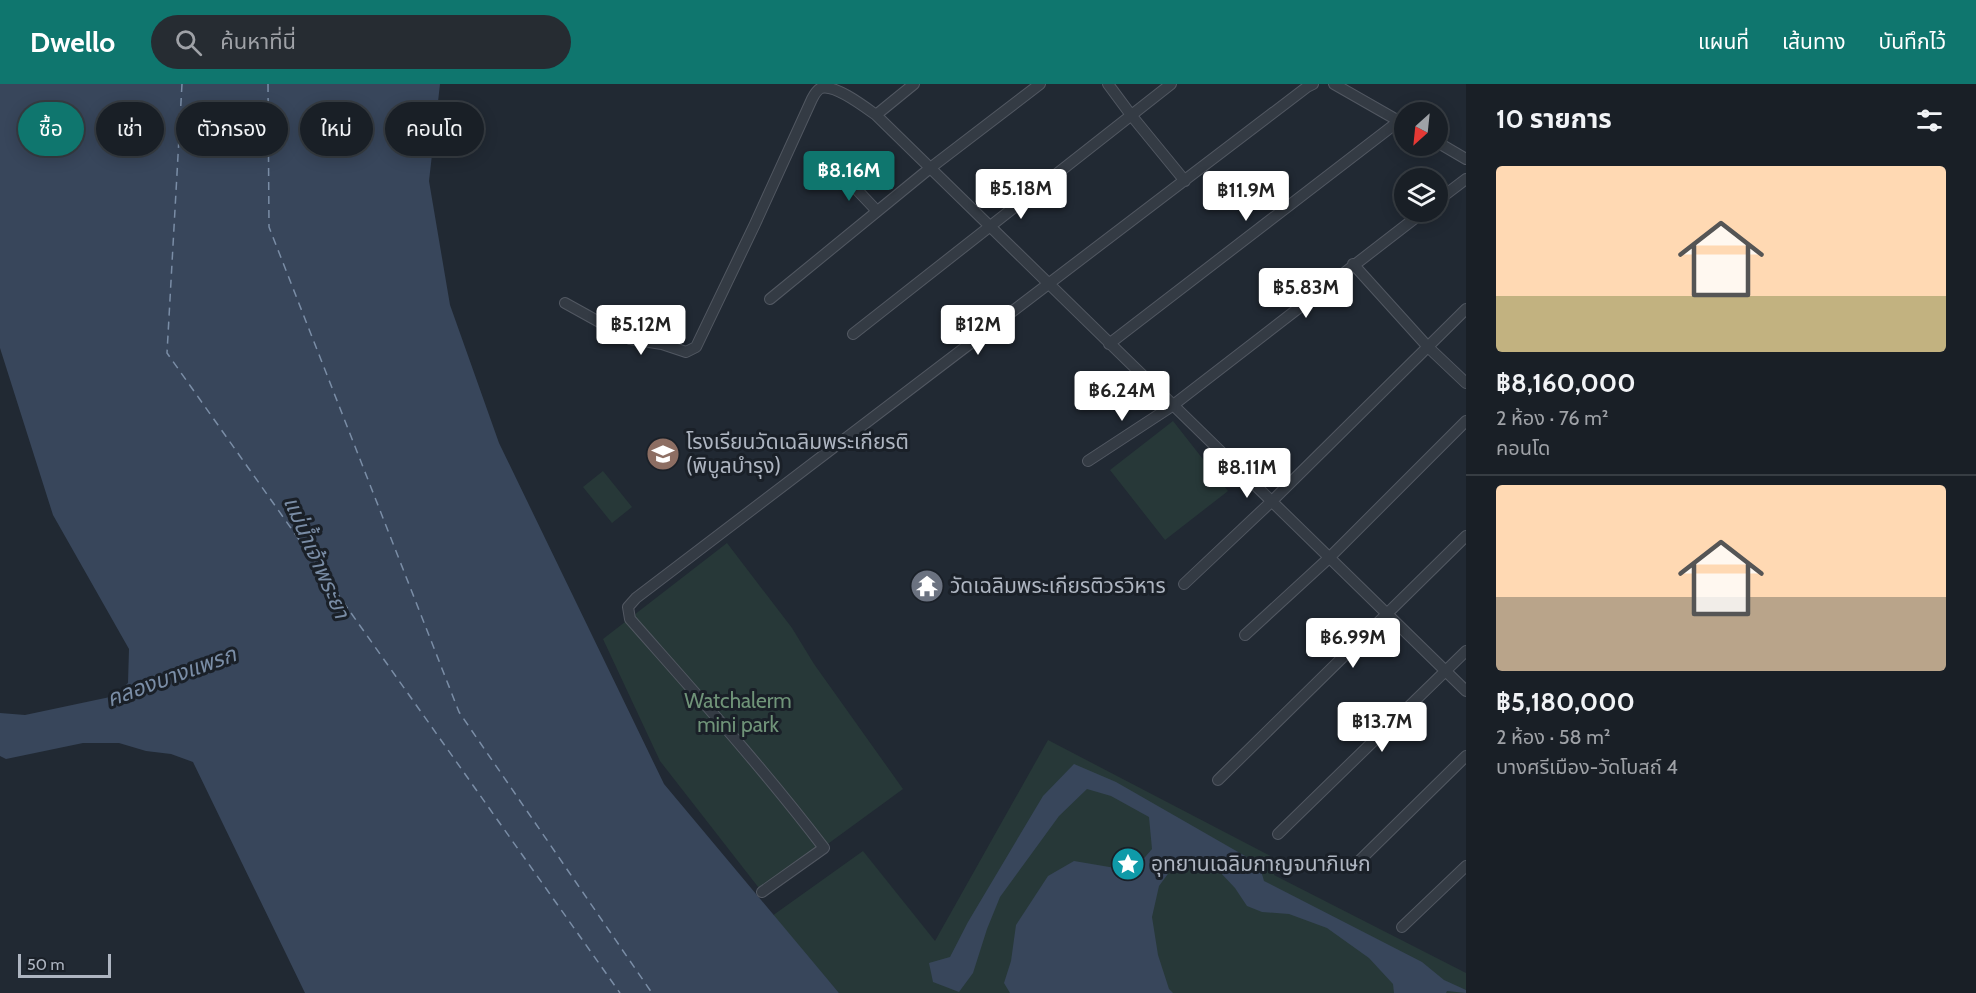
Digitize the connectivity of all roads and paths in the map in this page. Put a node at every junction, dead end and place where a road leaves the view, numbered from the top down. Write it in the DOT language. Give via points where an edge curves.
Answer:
graph roads {
  1 [pos="914,84"];
  2 [pos="1040,84"];
  3 [pos="1108,84"];
  4 [pos="1171,84"];
  5 [pos="1313,84"];
  6 [pos="1334,84"];
  7 [pos="876,115"];
  8 [pos="1131,115"];
  9 [pos="1394,118"];
  10 [pos="1394,129"];
  11 [pos="1448,148"];
  12 [pos="1466,159"];
  13 [pos="929,169"];
  14 [pos="842,174"];
  15 [pos="1466,179"];
  16 [pos="1185,181"];
  17 [pos="1448,193"];
  18 [pos="877,211"];
  19 [pos="1410,222"];
  20 [pos="990,226"];
  21 [pos="1353,264"];
  22 [pos="1050,284"];
  23 [pos="770,299"];
  24 [pos="565,303"];
  25 [pos="1466,309"];
  26 [pos="853,334"];
  27 [pos="1109,344"];
  28 [pos="1428,347"];
  29 [pos="1466,382"];
  30 [pos="1172,406"];
  31 [pos="1466,421"];
  32 [pos="1088,461"];
  33 [pos="1271,502"];
  34 [pos="1466,536"];
  35 [pos="1329,558"];
  36 [pos="1184,584"];
  37 [pos="1387,615"];
  38 [pos="1245,635"];
  39 [pos="1466,651"];
  40 [pos="1446,671"];
  41 [pos="1466,691"];
  42 [pos="1466,756"];
  43 [pos="1218,780"];
  44 [pos="1278,834"];
  45 [pos="1466,866"];
  46 [pos="1352,868"];
  47 [pos="762,892"];
  48 [pos="1402,927"];
  1 -- 7 [label="street"];
  2 -- 13 [label="street"];
  3 -- 8 [label="street"];
  4 -- 8 [label="street"];
  5 -- 16 [label="street"];
  6 -- 9 [label="street"];
  7 -- 13 [label="street"];
  7 -- 24 [label="street" via="831,87 818,90 696,347 686,352 630,339"];
  8 -- 16 [label="street"];
  8 -- 20 [label="street"];
  10 -- 27 [label="street"];
  11 -- 12 [label="street"];
  13 -- 18 [label="street"];
  13 -- 20 [label="street"];
  14 -- 18 [label="street"];
  15 -- 17 [label="street"];
  16 -- 22 [label="street"];
  18 -- 23 [label="street"];
  19 -- 21 [label="street"];
  20 -- 22 [label="street"];
  20 -- 26 [label="street"];
  21 -- 28 [label="street"];
  21 -- 30 [label="street"];
  22 -- 27 [label="street"];
  22 -- 47 [label="street" via="628,607 630,619 790,803 824,848"];
  25 -- 28 [label="street"];
  27 -- 30 [label="street"];
  28 -- 29 [label="street"];
  28 -- 33 [label="street"];
  30 -- 32 [label="street"];
  30 -- 33 [label="street"];
  31 -- 35 [label="street"];
  33 -- 35 [label="street"];
  33 -- 36 [label="street"];
  34 -- 37 [label="street"];
  35 -- 37 [label="street"];
  35 -- 38 [label="street"];
  37 -- 40 [label="street"];
  37 -- 43 [label="street"];
  39 -- 40 [label="street"];
  40 -- 41 [label="street"];
  40 -- 44 [label="street"];
  42 -- 46 [label="street"];
  45 -- 48 [label="street"];
}
